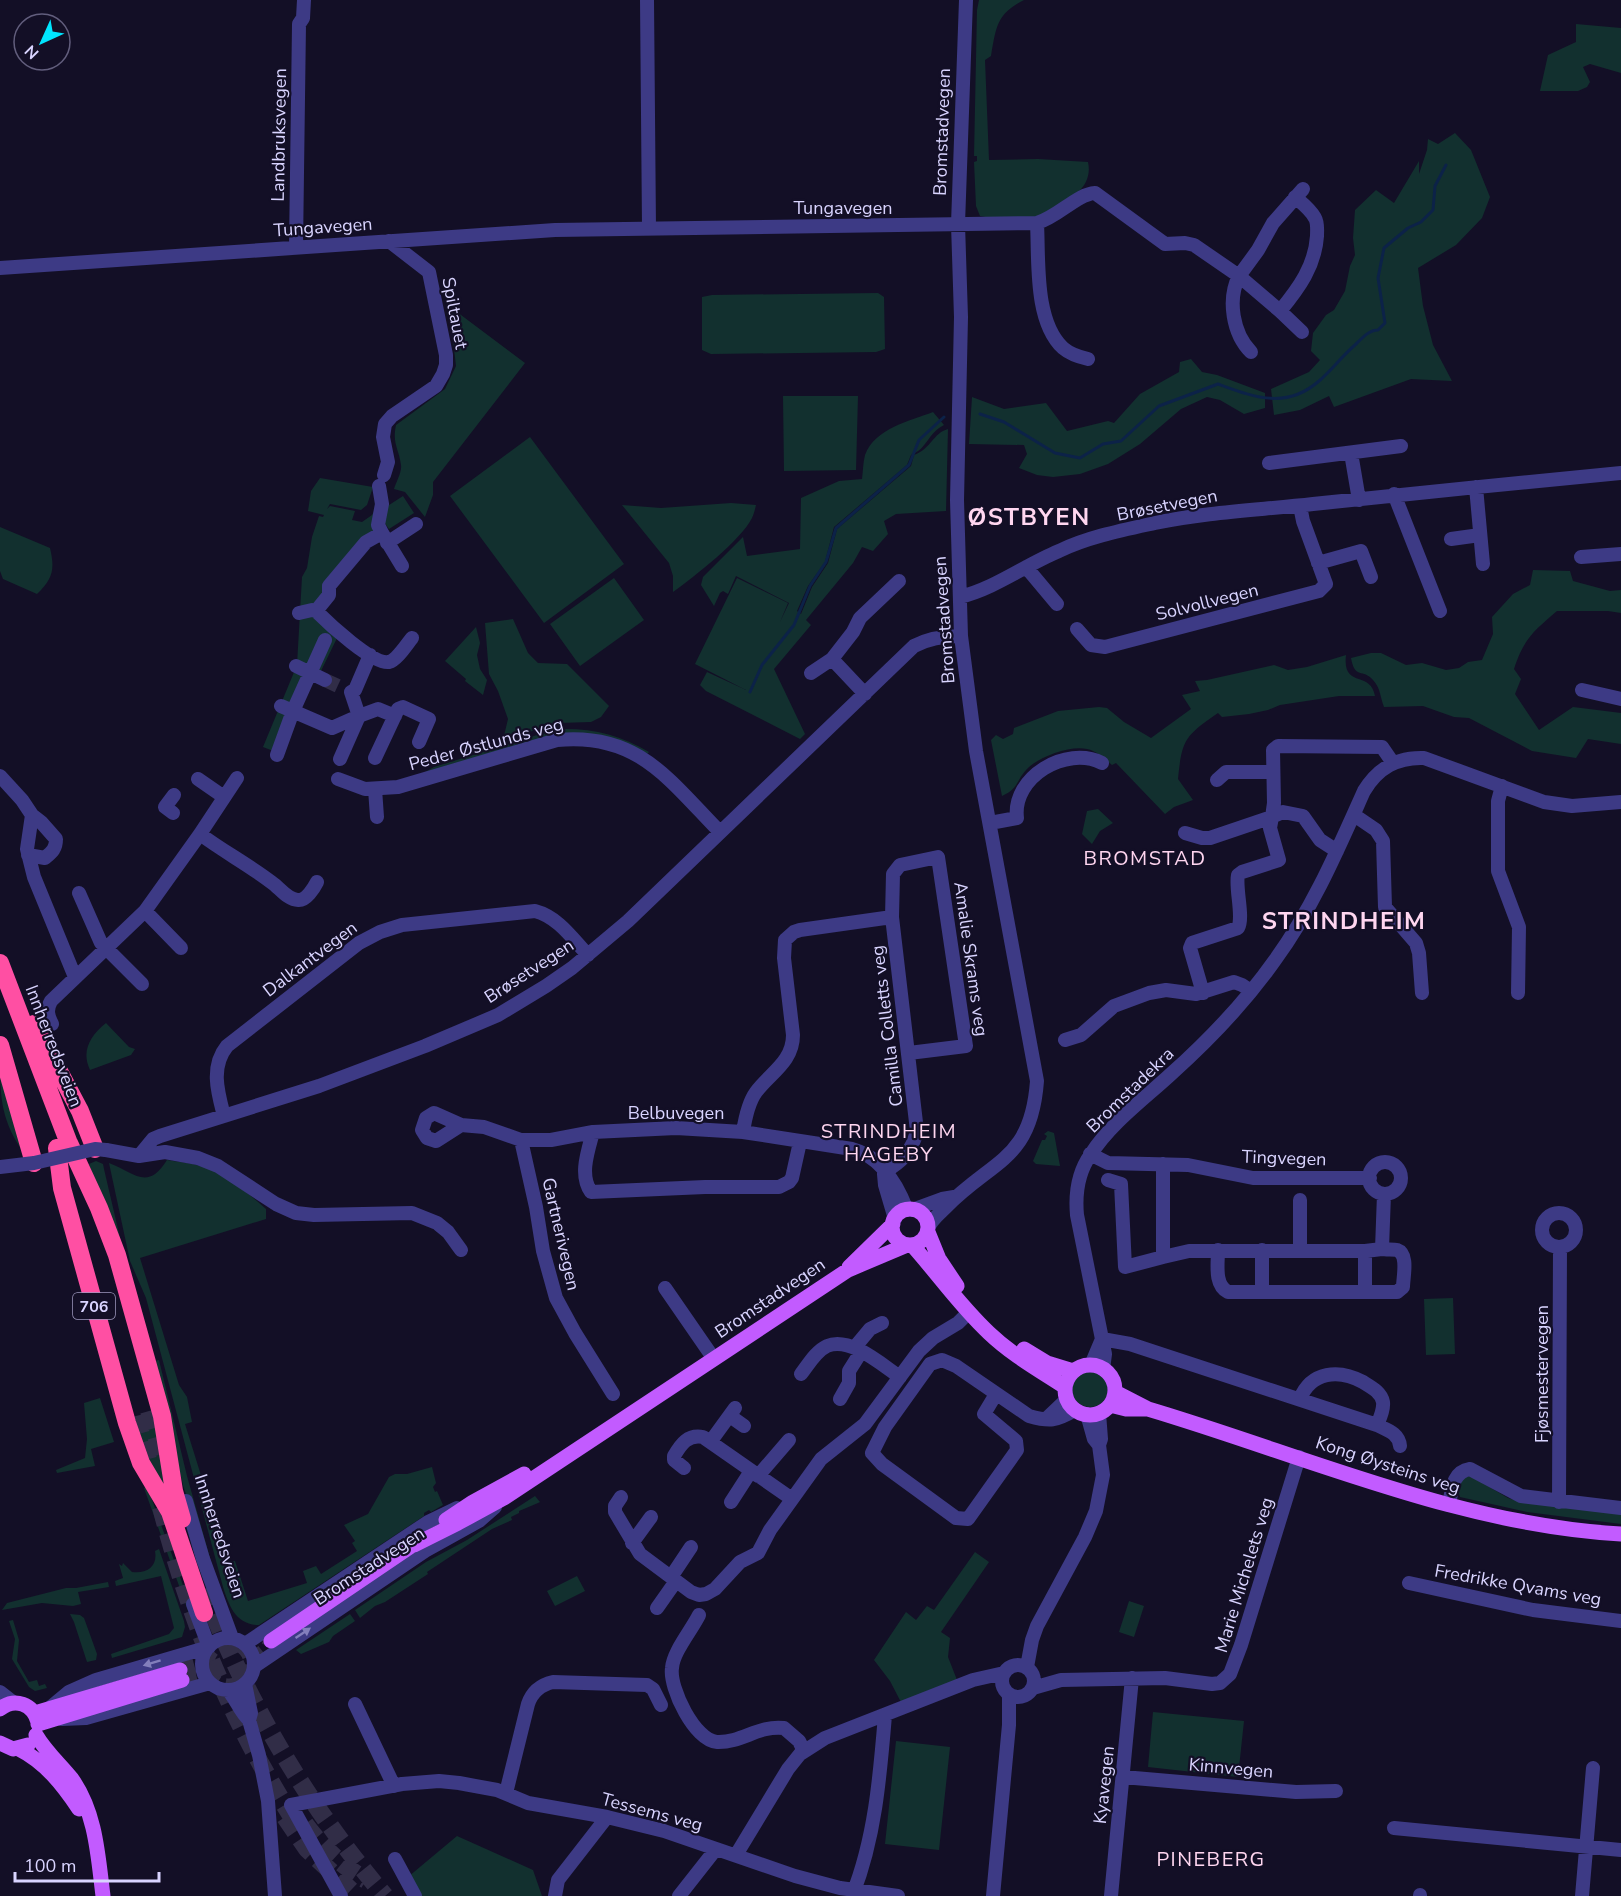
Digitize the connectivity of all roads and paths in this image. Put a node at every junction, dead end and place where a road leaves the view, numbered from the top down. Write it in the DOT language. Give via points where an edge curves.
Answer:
graph roads {
  1 [pos="295,0"];
  2 [pos="304,0"];
  3 [pos="647,0"];
  4 [pos="966,0"];
  5 [pos="299,24"];
  6 [pos="1037,223"];
  7 [pos="958,224"];
  8 [pos="649,228"];
  9 [pos="389,241"];
  10 [pos="296,247"];
  11 [pos="0,268"];
  12 [pos="1239,276"];
  13 [pos="1280,311"];
  14 [pos="1302,332"];
  15 [pos="1251,352"];
  16 [pos="1088,359"];
  17 [pos="1401,446"];
  18 [pos="1351,453"];
  19 [pos="1269,463"];
  20 [pos="1621,473"];
  21 [pos="1476,487"];
  22 [pos="1394,494"];
  23 [pos="1359,500"];
  24 [pos="1300,506"];
  25 [pos="416,524"];
  26 [pos="1480,535"];
  27 [pos="385,538"];
  28 [pos="1450,539"];
  29 [pos="1621,554"];
  30 [pos="1581,557"];
  31 [pos="1318,563"];
  32 [pos="1482,564"];
  33 [pos="402,566"];
  34 [pos="1026,567"];
  35 [pos="1371,577"];
  36 [pos="899,581"];
  37 [pos="959,590"];
  38 [pos="1057,604"];
  39 [pos="316,611"];
  40 [pos="1440,611"];
  41 [pos="299,613"];
  42 [pos="1077,630"];
  43 [pos="961,636"];
  44 [pos="412,638"];
  45 [pos="325,640"];
  46 [pos="370,655"];
  47 [pos="832,659"];
  48 [pos="296,666"];
  49 [pos="310,672"];
  50 [pos="811,673"];
  51 [pos="1582,690"];
  52 [pos="351,692"];
  53 [pos="865,694"];
  54 [pos="1621,699"];
  55 [pos="287,708"];
  56 [pos="359,716"];
  57 [pos="395,716"];
  58 [pos="419,742"];
  59 [pos="277,755"];
  60 [pos="375,758"];
  61 [pos="340,759"];
  62 [pos="1102,763"];
  63 [pos="1393,763"];
  64 [pos="1273,771"];
  65 [pos="0,776"];
  66 [pos="237,778"];
  67 [pos="198,779"];
  68 [pos="338,779"];
  69 [pos="1217,780"];
  70 [pos="1502,786"];
  71 [pos="375,789"];
  72 [pos="174,795"];
  73 [pos="225,797"];
  74 [pos="1621,802"];
  75 [pos="173,813"];
  76 [pos="32,815"];
  77 [pos="1353,815"];
  78 [pos="377,817"];
  79 [pos="1272,817"];
  80 [pos="990,823"];
  81 [pos="720,832"];
  82 [pos="1185,833"];
  83 [pos="200,834"];
  84 [pos="1337,850"];
  85 [pos="28,855"];
  86 [pos="900,865"];
  87 [pos="317,882"];
  88 [pos="79,893"];
  89 [pos="145,911"];
  90 [pos="892,917"];
  91 [pos="104,945"];
  92 [pos="181,948"];
  93 [pos="588,955"];
  94 [pos="0,961"];
  95 [pos="75,977"];
  96 [pos="142,984"];
  97 [pos="1251,991"];
  98 [pos="1203,993"];
  99 [pos="1422,993"];
  100 [pos="1518,993"];
  101 [pos="0,997"];
  102 [pos="52,1024"];
  103 [pos="1065,1040"];
  104 [pos="0,1045"];
  105 [pos="909,1053"];
  106 [pos="224,1116"];
  107 [pos="461,1125"];
  108 [pos="593,1132"];
  109 [pos="744,1132"];
  110 [pos="521,1140"];
  111 [pos="800,1142"];
  112 [pos="63,1145"];
  113 [pos="101,1149"];
  114 [pos="1090,1154"];
  115 [pos="139,1156"];
  116 [pos="34,1162"];
  117 [pos="1163,1164"];
  118 [pos="0,1167"];
  119 [pos="884,1172"];
  120 [pos="1370,1178"];
  121 [pos="1108,1180"];
  122 [pos="1384,1194"];
  123 [pos="954,1197"];
  124 [pos="1300,1200"];
  125 [pos="902,1216"];
  126 [pos="928,1230"];
  127 [pos="910,1245"];
  128 [pos="1560,1247"];
  129 [pos="1382,1249"];
  130 [pos="461,1250"];
  131 [pos="1218,1250"];
  132 [pos="1262,1250"];
  133 [pos="1300,1250"];
  134 [pos="1365,1251"];
  135 [pos="1163,1257"];
  136 [pos="848,1270"];
  137 [pos="665,1288"];
  138 [pos="1262,1292"];
  139 [pos="1365,1292"];
  140 [pos="968,1313"];
  141 [pos="882,1323"];
  142 [pos="1102,1339"];
  143 [pos="858,1350"];
  144 [pos="714,1359"];
  145 [pos="1097,1367"];
  146 [pos="1073,1371"];
  147 [pos="801,1374"];
  148 [pos="900,1377"];
  149 [pos="613,1394"];
  150 [pos="996,1394"];
  151 [pos="840,1398"];
  152 [pos="1300,1399"];
  153 [pos="1088,1403"];
  154 [pos="142,1414"];
  155 [pos="1377,1425"];
  156 [pos="744,1426"];
  157 [pos="789,1440"];
  158 [pos="711,1441"];
  159 [pos="1400,1446"];
  160 [pos="168,1447"];
  161 [pos="1299,1457"];
  162 [pos="141,1463"];
  163 [pos="556,1463"];
  164 [pos="684,1468"];
  165 [pos="755,1473"];
  166 [pos="621,1497"];
  167 [pos="504,1498"];
  168 [pos="792,1499"];
  169 [pos="472,1502"];
  170 [pos="731,1502"];
  171 [pos="1559,1502"];
  172 [pos="1449,1505"];
  173 [pos="1621,1508"];
  174 [pos="651,1517"];
  175 [pos="1621,1534"];
  176 [pos="632,1543"];
  177 [pos="414,1545"];
  178 [pos="691,1547"];
  179 [pos="673,1579"];
  180 [pos="1409,1583"];
  181 [pos="657,1608"];
  182 [pos="699,1615"];
  183 [pos="1621,1621"];
  184 [pos="239,1641"];
  185 [pos="271,1641"];
  186 [pos="208,1647"];
  187 [pos="255,1666"];
  188 [pos="181,1675"];
  189 [pos="1132,1678"];
  190 [pos="1018,1680"];
  191 [pos="210,1683"];
  192 [pos="245,1684"];
  193 [pos="228,1690"];
  194 [pos="0,1692"];
  195 [pos="355,1704"];
  196 [pos="7,1706"];
  197 [pos="662,1706"];
  198 [pos="53,1713"];
  199 [pos="885,1715"];
  200 [pos="249,1720"];
  201 [pos="36,1724"];
  202 [pos="0,1743"];
  203 [pos="19,1749"];
  204 [pos="804,1751"];
  205 [pos="1593,1768"];
  206 [pos="1123,1777"];
  207 [pos="394,1786"];
  208 [pos="1336,1791"];
  209 [pos="506,1793"];
  210 [pos="607,1817"];
  211 [pos="1394,1828"];
  212 [pos="95,1838"];
  213 [pos="1586,1847"];
  214 [pos="716,1849"];
  215 [pos="1621,1850"];
  216 [pos="736,1855"];
  217 [pos="395,1859"];
  218 [pos="853,1893"];
  219 [pos="104,1896"];
  220 [pos="275,1896"];
  221 [pos="341,1896"];
  222 [pos="415,1896"];
  223 [pos="555,1896"];
  224 [pos="679,1896"];
  225 [pos="897,1896"];
  226 [pos="993,1896"];
  227 [pos="1111,1896"];
  228 [pos="1582,1896"];
  1 -- 5 [label="street, Landbruksvegen"];
  2 -- 5 [label="street, Landbruksvegen"];
  3 -- 8 [label="street"];
  4 -- 7 [label="street, Bromstadvegen"];
  5 -- 10 [label="street, Landbruksvegen"];
  6 -- 7 [label="street, Tungavegen"];
  6 -- 12 [label="street, Tungavegen" via="1095,193 1165,244 1194,245"];
  6 -- 16 [label="street" via="1042,307 1048,326 1063,348"];
  7 -- 8 [label="street, Tungavegen"];
  7 -- 37 [label="street, Bromstadvegen"];
  8 -- 9 [label="street, Tungavegen"];
  9 -- 10 [label="street, Tungavegen"];
  9 -- 27 [label="street, Spiltauet" via="429,272 446,365 436,386 385,424 388,462 381,481 378,525"];
  10 -- 11 [label="street, Tungavegen"];
  12 -- 13 [label="street, Tungavegen"];
  12 -- 13 [label="street" via="1273,223 1299,193 1314,215 1316,241 1306,275"];
  12 -- 15 [label="street" via="1234,288 1234,323 1239,338"];
  13 -- 14 [label="street, Tungavegen"];
  17 -- 18 [label="street"];
  18 -- 19 [label="street"];
  18 -- 23 [label="street"];
  20 -- 21 [label="street, Brøsetvegen"];
  21 -- 22 [label="street, Brøsetvegen"];
  21 -- 26 [label="street"];
  22 -- 23 [label="street, Brøsetvegen"];
  22 -- 40 [label="street"];
  23 -- 24 [label="street, Brøsetvegen"];
  24 -- 31 [label="street, Solvollvegen"];
  24 -- 34 [label="street, Brøsetvegen" via="1206,513 1153,523 1075,544"];
  25 -- 27 [label="street"];
  26 -- 28 [label="street"];
  26 -- 32 [label="street"];
  27 -- 33 [label="street"];
  27 -- 39 [label="street" via="366,542 329,586 329,595"];
  29 -- 30 [label="street"];
  31 -- 35 [label="street" via="1361,551"];
  31 -- 42 [label="street, Solvollvegen" via="1326,584 1319,591 1105,647 1091,645"];
  34 -- 37 [label="street, Brøsetvegen" via="992,585"];
  34 -- 38 [label="street"];
  36 -- 47 [label="street" via="860,618"];
  37 -- 43 [label="street, Bromstadvegen"];
  39 -- 41 [label="street"];
  39 -- 46 [label="street"];
  43 -- 53 [label="street, Brøsetvegen" via="931,639 914,646"];
  43 -- 80 [label="street, Bromstadvegen"];
  44 -- 46 [label="street" via="392,661"];
  45 -- 49 [label="street"];
  46 -- 52 [label="street"];
  47 -- 50 [label="street"];
  47 -- 53 [label="street"];
  48 -- 49 [label="street"];
  49 -- 52 [label="street"];
  49 -- 55 [label="street"];
  51 -- 54 [label="street"];
  52 -- 56 [label="street"];
  53 -- 81 [label="street, Brøsetvegen"];
  55 -- 56 [label="street" via="332,728"];
  55 -- 59 [label="street"];
  56 -- 57 [label="street" via="378,709"];
  56 -- 61 [label="street"];
  57 -- 58 [label="street" via="403,707 429,719"];
  57 -- 60 [label="street"];
  62 -- 80 [label="street" via="1080,757 1044,768 1034,775 1018,801 1017,818"];
  63 -- 64 [label="street" via="1382,747 1278,746 1273,750"];
  63 -- 70 [label="street, Bromstadekra" via="1424,758"];
  63 -- 77 [label="street, Bromstadekra" via="1369,783"];
  64 -- 69 [label="street" via="1226,772"];
  64 -- 79 [label="street"];
  65 -- 76 [label="street"];
  66 -- 73 [label="street"];
  67 -- 73 [label="street"];
  68 -- 71 [label="street, Peder Østlunds veg"];
  70 -- 74 [label="street, Bromstadekra" via="1557,804"];
  70 -- 100 [label="street" via="1498,801 1498,871 1519,927"];
  71 -- 78 [label="street"];
  71 -- 81 [label="street, Peder Østlunds veg" via="398,786 557,740 598,740 632,752 659,769"];
  72 -- 75 [label="street" via="165,807"];
  73 -- 83 [label="street"];
  76 -- 85 [label="street"];
  76 -- 85 [label="street" via="56,839 56,846 45,858"];
  77 -- 84 [label="street, Bromstadekra"];
  77 -- 99 [label="street" via="1376,830 1383,841 1384,907 1416,943"];
  79 -- 82 [label="street" via="1210,838"];
  79 -- 84 [label="street" via="1283,812 1303,816 1320,840"];
  79 -- 98 [label="street" via="1270,828 1279,860 1238,875 1240,925 1191,945"];
  80 -- 123 [label="street, Bromstadvegen" via="1037,1081 1035,1101 1016,1147 1001,1163"];
  81 -- 93 [label="street, Brøsetvegen"];
  83 -- 87 [label="street" via="297,901"];
  83 -- 89 [label="street"];
  84 -- 97 [label="street, Bromstadekra" via="1303,918"];
  85 -- 95 [label="street"];
  86 -- 90 [label="street, Camilla Colletts veg" via="893,874"];
  86 -- 105 [label="street, Amalie Skrams veg" via="938,857 966,1047"];
  88 -- 91 [label="street"];
  89 -- 91 [label="street"];
  89 -- 92 [label="street"];
  90 -- 105 [label="street, Camilla Colletts veg"];
  90 -- 109 [label="street" via="800,930 785,940 792,1047 749,1103"];
  91 -- 95 [label="street"];
  91 -- 96 [label="street"];
  93 -- 106 [label="street, Brøsetvegen" via="531,995 473,1027 330,1082"];
  93 -- 106 [label="street, Dalkantvegen" via="559,924 535,911 402,925 380,932 360,943 226,1046 216,1067"];
  94 -- 112 [label="highway, Innherredsveien / 706"];
  94 -- 113 [label="highway, 706"];
  95 -- 102 [label="street" via="48,1007"];
  97 -- 98 [label="street" via="1234,982"];
  97 -- 114 [label="street, Bromstadekra" via="1194,1053 1104,1136"];
  98 -- 103 [label="street" via="1158,991 1120,1002 1082,1035"];
  101 -- 112 [label="highway, Innherredsveien / 706"];
  104 -- 116 [label="highway"];
  105 -- 119 [label="street, Camilla Colletts veg" via="917,1131 908,1153"];
  106 -- 115 [label="street, Brøsetvegen" via="153,1139"];
  107 -- 110 [label="street, Belbuvegen" via="484,1127"];
  108 -- 109 [label="street, Belbuvegen" via="676,1128"];
  108 -- 110 [label="street, Belbuvegen" via="551,1140"];
  108 -- 111 [label="street" via="585,1167 591,1192 780,1187 792,1178"];
  109 -- 111 [label="street, Belbuvegen"];
  110 -- 149 [label="street, Gartnerivegen" via="556,1298"];
  111 -- 119 [label="street, Belbuvegen" via="859,1151 873,1158"];
  112 -- 154 [label="highway, 706" via="106,1259"];
  112 -- 160 [label="highway, 706" via="99,1208 117,1255"];
  112 -- 162 [label="highway, 706" via="62,1188"];
  113 -- 115 [label="street"];
  113 -- 116 [label="street, bridge"];
  114 -- 117 [label="street, Tingvegen" via="1108,1163"];
  114 -- 142 [label="street, Bromstadekra" via="1080,1175 1076,1205"];
  115 -- 130 [label="street" via="165,1152 207,1161 296,1213 412,1213 437,1223"];
  116 -- 118 [label="street, bridge"];
  117 -- 120 [label="street, Tingvegen" via="1199,1166 1264,1179"];
  117 -- 135 [label="street"];
  119 -- 125 [label="street, Belbuvegen" via="892,1181"];
  120 -- 122 [label="street" via="1374,1189"];
  120 -- 122 [label="street" via="1379,1163 1397,1167 1400,1184 1392,1193"];
  121 -- 135 [label="street" via="1122,1184 1125,1267"];
  122 -- 129 [label="street"];
  123 -- 125 [label="street, Bromstadvegen"];
  123 -- 126 [label="street, Bromstadvegen" via="934,1217"];
  124 -- 133 [label="street"];
  125 -- 126 [label="main road" via="924,1216"];
  125 -- 127 [label="main road" via="893,1230 897,1239"];
  125 -- 136 [label="main road, Bromstadvegen"];
  126 -- 127 [label="main road" via="922,1241"];
  126 -- 146 [label="main road" via="934,1251 950,1276 987,1319 1032,1354"];
  127 -- 136 [label="main road, Bromstadvegen"];
  127 -- 140 [label="main road, Kong Øysteins veg"];
  128 -- 171 [label="street, Fjøsmestervegen"];
  129 -- 134 [label="street"];
  129 -- 139 [label="street" via="1401,1253 1403,1287 1397,1292"];
  131 -- 132 [label="street"];
  131 -- 135 [label="street"];
  131 -- 138 [label="street" via="1218,1281 1223,1289"];
  132 -- 133 [label="street"];
  132 -- 138 [label="street"];
  133 -- 134 [label="street"];
  134 -- 139 [label="street"];
  136 -- 144 [label="main road, Bromstadvegen"];
  137 -- 144 [label="street, Bromstadvegen"];
  138 -- 139 [label="street"];
  140 -- 148 [label="street" via="926,1344"];
  140 -- 153 [label="main road, Kong Øysteins veg" via="1005,1347"];
  141 -- 143 [label="street" via="870,1329"];
  142 -- 145 [label="street, Bromstadekra" via="1105,1354"];
  142 -- 152 [label="street" via="1130,1344"];
  143 -- 147 [label="street" via="840,1344 827,1346"];
  143 -- 148 [label="street"];
  143 -- 151 [label="street" via="849,1371 849,1383"];
  144 -- 163 [label="main road, Bromstadvegen"];
  145 -- 146 [label="main road"];
  145 -- 153 [label="main road" via="1112,1378"];
  146 -- 153 [label="main road" via="1069,1376"];
  148 -- 168 [label="street" via="865,1424 826,1454"];
  150 -- 150 [label="street" via="947,1361 934,1362 885,1427 872,1453 956,1518 968,1519 1017,1450 1016,1441 984,1414"];
  150 -- 153 [label="street" via="1029,1416 1047,1418"];
  152 -- 155 [label="street"];
  152 -- 155 [label="street" via="1317,1378 1345,1375 1365,1383 1380,1396 1383,1406"];
  153 -- 161 [label="main road, Kong Øysteins veg" via="1148,1409"];
  153 -- 190 [label="street" via="1103,1475 1096,1511 1032,1640 1023,1648"];
  155 -- 159 [label="street" via="1393,1433"];
  156 -- 158 [label="street" via="733,1412"];
  157 -- 165 [label="street"];
  158 -- 164 [label="street" via="698,1436 683,1442 673,1459"];
  158 -- 165 [label="street"];
  160 -- 162 [label="highway, 706" via="179,1510 208,1612 170,1512"];
  160 -- 184 [label="street, Innherredsveien / 706" via="210,1580"];
  161 -- 172 [label="main road, Kong Øysteins veg"];
  161 -- 189 [label="street, Marie Michelets veg" via="1230,1674 1220,1683 1212,1684 1177,1678"];
  162 -- 186 [label="street, 706"];
  163 -- 167 [label="main road, Bromstadvegen"];
  163 -- 169 [label="main road, Bromstadvegen" via="539,1466"];
  165 -- 168 [label="street"];
  165 -- 170 [label="street"];
  166 -- 176 [label="street" via="615,1509"];
  167 -- 177 [label="main road, Bromstadvegen"];
  187 -- 167 [label="street, Bromstadvegen, one-way" via="425,1551 489,1514"];
  168 -- 179 [label="street" via="758,1553 740,1562 710,1592 696,1594"];
  169 -- 177 [label="main road, Bromstadvegen"];
  169 -- 184 [label="street, Bromstadvegen" via="428,1522"];
  171 -- 172 [label="street" via="1521,1496 1470,1469 1456,1477"];
  171 -- 173 [label="street"];
  172 -- 175 [label="main road, Kong Øysteins veg" via="1524,1524"];
  174 -- 176 [label="street"];
  176 -- 179 [label="street"];
  177 -- 185 [label="main road, Bromstadvegen"];
  178 -- 179 [label="street"];
  179 -- 181 [label="street"];
  180 -- 183 [label="street, Fredrikke Qvams veg" via="1533,1610"];
  182 -- 204 [label="street" via="672,1668 674,1686 692,1724 706,1739 719,1742 761,1729 784,1728"];
  184 -- 186 [label="street" via="219,1639"];
  184 -- 187 [label="street" via="252,1653"];
  186 -- 191 [label="street" via="202,1666"];
  186 -- 198 [label="street, one-way" via="96,1680 69,1692"];
  187 -- 192 [label="street"];
  188 -- 198 [label="main road"];
  189 -- 190 [label="street, Marie Michelets veg"];
  189 -- 206 [label="street, Kyavegen"];
  190 -- 199 [label="street, Marie Michelets veg" via="973,1680"];
  190 -- 226 [label="street" via="1009,1725"];
  191 -- 193 [label="street"];
  191 -- 198 [label="street" via="86,1718 69,1720"];
  192 -- 193 [label="street"];
  192 -- 200 [label="street"];
  193 -- 200 [label="street"];
  194 -- 196 [label="street"];
  195 -- 207 [label="street"];
  196 -- 201 [label="main road" via="26,1705"];
  197 -- 209 [label="street" via="647,1685 553,1682 543,1686 533,1693 528,1704"];
  198 -- 201 [label="main road"];
  199 -- 204 [label="street, Marie Michelets veg" via="825,1738"];
  199 -- 218 [label="street" via="870,1839"];
  200 -- 220 [label="street" via="268,1801"];
  201 -- 203 [label="main road" via="29,1744"];
  201 -- 212 [label="main road" via="44,1748 83,1798"];
  202 -- 203 [label="main road"];
  203 -- 212 [label="main road" via="39,1761 63,1787"];
  204 -- 216 [label="street, Marie Michelets veg" via="788,1769"];
  205 -- 213 [label="street"];
  206 -- 208 [label="street, Kinnvegen" via="1296,1792"];
  206 -- 227 [label="street, Kyavegen"];
  207 -- 209 [label="street, Tessems veg" via="439,1781"];
  207 -- 221 [label="street, Tessems veg" via="291,1805"];
  209 -- 210 [label="street, Tessems veg" via="528,1803"];
  210 -- 214 [label="street, Tessems veg"];
  210 -- 223 [label="street" via="558,1880"];
  211 -- 213 [label="street"];
  212 -- 219 [label="main road"];
  213 -- 215 [label="street"];
  213 -- 228 [label="street"];
  214 -- 216 [label="street, Tessems veg"];
  214 -- 224 [label="street"];
  216 -- 218 [label="street, Tessems veg"];
  217 -- 222 [label="street"];
  218 -- 225 [label="street, Tessems veg"];
}
